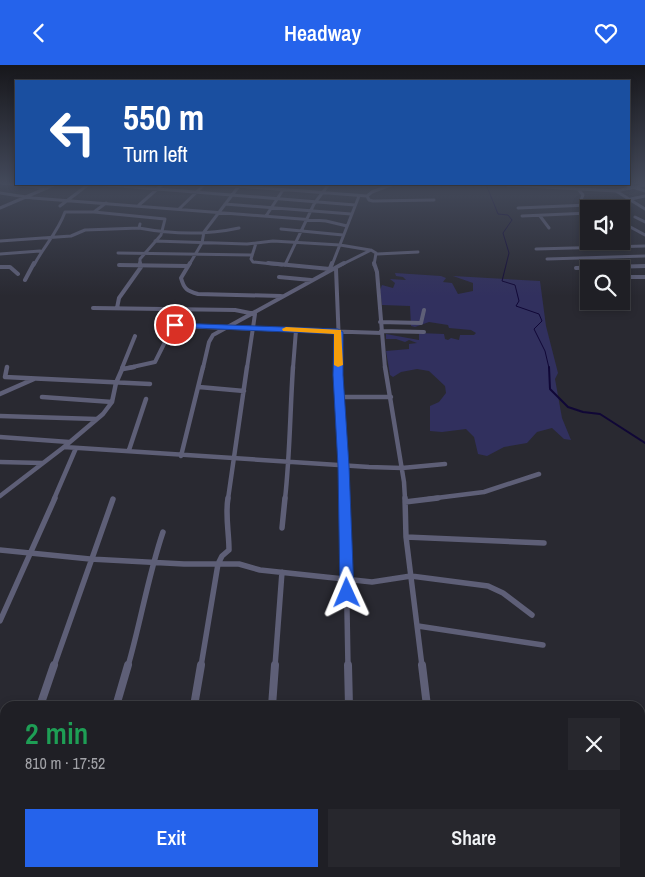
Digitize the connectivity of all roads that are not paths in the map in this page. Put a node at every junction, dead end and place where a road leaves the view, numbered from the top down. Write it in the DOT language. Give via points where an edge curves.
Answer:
graph roads {
  1 [pos="307,220"];
  2 [pos="62,221"];
  3 [pos="165,221"];
  4 [pos="212,221"];
  5 [pos="317,221"];
  6 [pos="348,221"];
  7 [pos="544,221"];
  8 [pos="140,224"];
  9 [pos="347,225"];
  10 [pos="239,227"];
  11 [pos="630,227"];
  12 [pos="139,228"];
  13 [pos="549,228"];
  14 [pos="281,229"];
  15 [pos="302,231"];
  16 [pos="163,232"];
  17 [pos="204,232"];
  18 [pos="343,235"];
  19 [pos="645,235"];
  20 [pos="52,238"];
  21 [pos="0,241"];
  22 [pos="155,241"];
  23 [pos="297,242"];
  24 [pos="202,243"];
  25 [pos="256,243"];
  26 [pos="340,245"];
  27 [pos="645,246"];
  28 [pos="536,249"];
  29 [pos="371,250"];
  30 [pos="40,251"];
  31 [pos="418,252"];
  32 [pos="118,253"];
  33 [pos="146,253"];
  34 [pos="0,254"];
  35 [pos="194,254"];
  36 [pos="377,254"];
  37 [pos="251,255"];
  38 [pos="645,256"];
  39 [pos="548,259"];
  40 [pos="119,265"];
  41 [pos="284,265"];
  42 [pos="139,266"];
  43 [pos="187,266"];
  44 [pos="643,266"];
  45 [pos="0,267"];
  46 [pos="576,268"];
  47 [pos="331,270"];
  48 [pos="645,270"];
  49 [pos="18,274"];
  50 [pos="278,277"];
  51 [pos="630,277"];
  52 [pos="645,277"];
  53 [pos="25,280"];
  54 [pos="311,280"];
  55 [pos="283,296"];
  56 [pos="93,308"];
  57 [pos="117,308"];
  58 [pos="424,310"];
  59 [pos="254,313"];
  60 [pos="380,322"];
  61 [pos="228,327"];
  62 [pos="254,328"];
  63 [pos="296,330"];
  64 [pos="338,332"];
  65 [pos="382,332"];
  66 [pos="424,332"];
  67 [pos="136,336"];
  68 [pos="7,367"];
  69 [pos="123,369"];
  70 [pos="36,379"];
  71 [pos="116,383"];
  72 [pos="150,384"];
  73 [pos="199,387"];
  74 [pos="244,391"];
  75 [pos="0,394"];
  76 [pos="42,397"];
  77 [pos="340,397"];
  78 [pos="392,397"];
  79 [pos="146,399"];
  80 [pos="112,402"];
  81 [pos="0,416"];
  82 [pos="96,419"];
  83 [pos="0,437"];
  84 [pos="68,442"];
  85 [pos="64,447"];
  86 [pos="76,448"];
  87 [pos="129,450"];
  88 [pos="180,456"];
  89 [pos="232,458"];
  90 [pos="0,461"];
  91 [pos="289,462"];
  92 [pos="42,463"];
  93 [pos="445,464"];
  94 [pos="343,466"];
  95 [pos="402,468"];
  96 [pos="539,474"];
  97 [pos="0,489"];
  98 [pos="8,490"];
  99 [pos="0,496"];
  100 [pos="113,499"];
  101 [pos="405,502"];
  102 [pos="282,528"];
  103 [pos="163,532"];
  104 [pos="406,537"];
  105 [pos="544,543"];
  106 [pos="0,549"];
  107 [pos="32,552"];
  108 [pos="90,559"];
  109 [pos="153,562"];
  110 [pos="218,564"];
  111 [pos="282,572"];
  112 [pos="411,576"];
  113 [pos="346,579"];
  114 [pos="532,615"];
  115 [pos="0,621"];
  116 [pos="418,626"];
  117 [pos="543,645"];
  118 [pos="42,701"];
  119 [pos="117,701"];
  120 [pos="195,701"];
  121 [pos="272,701"];
  122 [pos="349,701"];
  123 [pos="426,701"];
  1 -- 15 [label="street"];
  2 -- 20 [label="street"];
  3 -- 16 [label="street"];
  4 -- 17 [label="street"];
  5 -- 9 [label="street"];
  6 -- 9 [label="street"];
  7 -- 13 [label="street"];
  8 -- 12 [label="street"];
  9 -- 18 [label="street"];
  10 -- 17 [label="street" via="224,232"];
  11 -- 19 [label="street"];
  12 -- 16 [label="street"];
  12 -- 20 [label="street" via="85,230 73,236"];
  14 -- 15 [label="street"];
  15 -- 18 [label="street"];
  15 -- 23 [label="street"];
  16 -- 17 [label="street"];
  16 -- 22 [label="street"];
  17 -- 24 [label="street"];
  18 -- 26 [label="street"];
  20 -- 21 [label="street"];
  20 -- 30 [label="street"];
  22 -- 24 [label="street"];
  22 -- 33 [label="street"];
  23 -- 25 [label="street"];
  23 -- 26 [label="street"];
  23 -- 41 [label="street"];
  24 -- 25 [label="street"];
  24 -- 35 [label="street"];
  25 -- 37 [label="street"];
  26 -- 29 [label="street"];
  26 -- 47 [label="street"];
  27 -- 28 [label="street"];
  29 -- 36 [label="street"];
  29 -- 47 [label="street"];
  30 -- 34 [label="street"];
  30 -- 53 [label="street"];
  31 -- 36 [label="street"];
  32 -- 33 [label="street"];
  33 -- 35 [label="street"];
  33 -- 42 [label="street"];
  35 -- 37 [label="street"];
  35 -- 43 [label="street"];
  36 -- 60 [label="street" via="374,264"];
  37 -- 41 [label="street" via="253,262"];
  38 -- 39 [label="street"];
  40 -- 42 [label="street"];
  41 -- 47 [label="street"];
  42 -- 43 [label="street"];
  42 -- 57 [label="street" via="119,298"];
  43 -- 55 [label="street" via="182,285 192,293"];
  44 -- 46 [label="street"];
  44 -- 48 [label="street"];
  45 -- 49 [label="street" via="10,267"];
  47 -- 54 [label="street"];
  47 -- 64 [label="street"];
  50 -- 54 [label="street"];
  51 -- 52 [label="street"];
  54 -- 55 [label="street"];
  55 -- 59 [label="street"];
  56 -- 57 [label="street"];
  57 -- 59 [label="street"];
  58 -- 60 [label="street" via="421,323"];
  59 -- 61 [label="street"];
  59 -- 62 [label="street"];
  60 -- 65 [label="street"];
  61 -- 62 [label="street"];
  61 -- 69 [label="street" via="172,326 155,362"];
  61 -- 73 [label="street" via="209,341"];
  62 -- 63 [label="street"];
  62 -- 74 [label="street"];
  63 -- 64 [label="street"];
  63 -- 91 [label="street"];
  64 -- 65 [label="street"];
  64 -- 77 [label="street"];
  65 -- 66 [label="street"];
  65 -- 78 [label="street" via="387,383"];
  67 -- 69 [label="street"];
  68 -- 70 [label="street" via="5,377"];
  69 -- 71 [label="street"];
  70 -- 71 [label="street"];
  70 -- 75 [label="street"];
  71 -- 72 [label="street"];
  71 -- 80 [label="street"];
  73 -- 74 [label="street"];
  73 -- 88 [label="street"];
  74 -- 89 [label="street"];
  76 -- 80 [label="street"];
  77 -- 78 [label="street"];
  77 -- 94 [label="street"];
  78 -- 95 [label="street"];
  79 -- 87 [label="street"];
  80 -- 82 [label="street"];
  81 -- 82 [label="street"];
  82 -- 84 [label="street"];
  83 -- 84 [label="street"];
  84 -- 85 [label="street"];
  85 -- 86 [label="street"];
  85 -- 92 [label="street"];
  86 -- 87 [label="street"];
  86 -- 107 [label="street"];
  87 -- 88 [label="street"];
  88 -- 89 [label="street"];
  89 -- 91 [label="street"];
  89 -- 110 [label="street" via="226,511 229,550"];
  90 -- 92 [label="street"];
  91 -- 94 [label="street"];
  91 -- 102 [label="street"];
  92 -- 98 [label="street"];
  93 -- 95 [label="street"];
  94 -- 95 [label="street"];
  94 -- 113 [label="street"];
  95 -- 101 [label="street"];
  96 -- 101 [label="street" via="484,492"];
  97 -- 98 [label="street"];
  98 -- 99 [label="street"];
  100 -- 108 [label="street"];
  101 -- 104 [label="street"];
  103 -- 109 [label="street"];
  104 -- 105 [label="street"];
  104 -- 112 [label="street"];
  106 -- 107 [label="street"];
  107 -- 108 [label="street"];
  107 -- 115 [label="street"];
  108 -- 109 [label="street"];
  108 -- 118 [label="street"];
  109 -- 110 [label="street"];
  109 -- 119 [label="street" via="139,627"];
  110 -- 111 [label="street" via="239,564"];
  110 -- 120 [label="street"];
  111 -- 113 [label="street"];
  111 -- 121 [label="street"];
  112 -- 113 [label="street" via="382,581"];
  112 -- 114 [label="street" via="488,586"];
  112 -- 116 [label="street"];
  113 -- 122 [label="street"];
  116 -- 117 [label="street"];
  116 -- 123 [label="street"];
}
